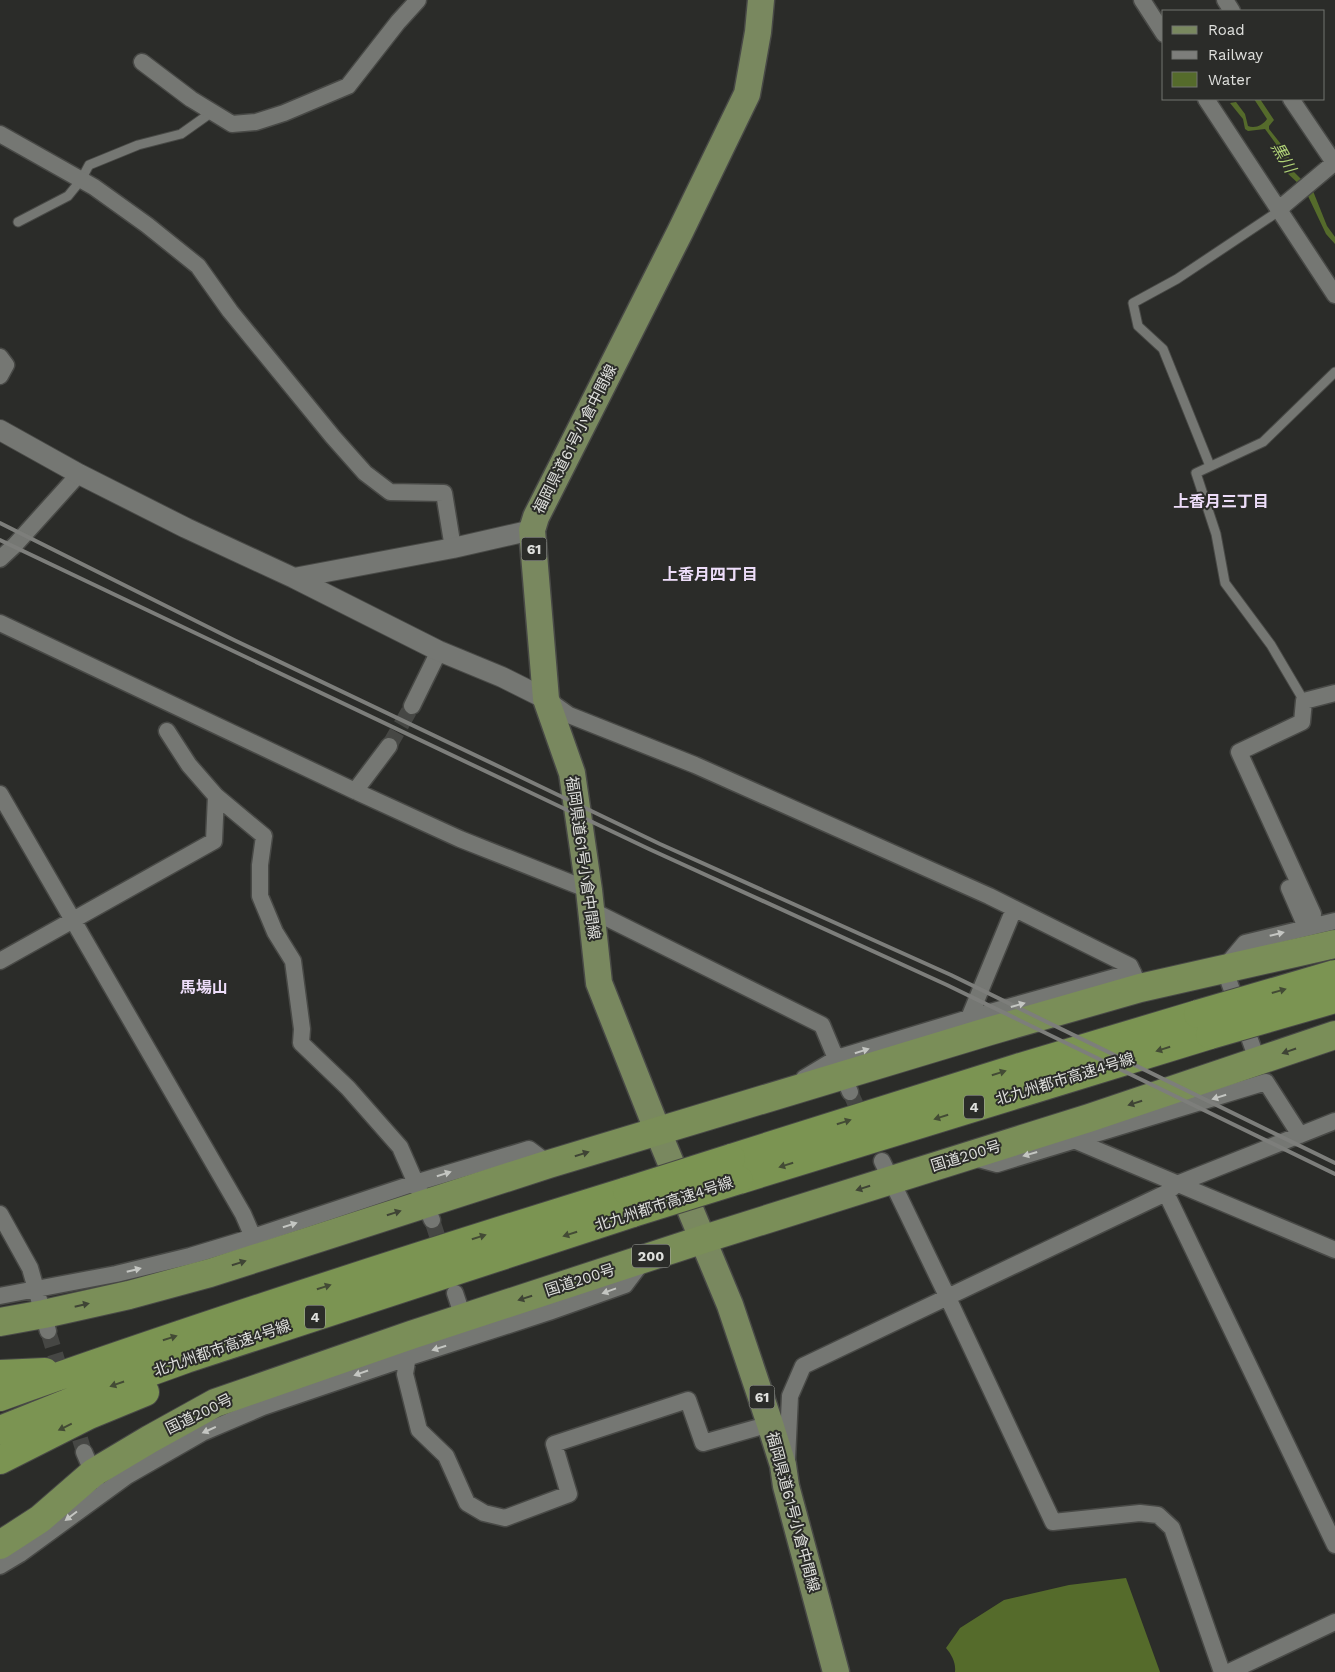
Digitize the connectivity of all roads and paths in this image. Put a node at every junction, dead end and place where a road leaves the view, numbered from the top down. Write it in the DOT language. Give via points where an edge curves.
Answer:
graph roads {
  1 [pos="418,0"];
  2 [pos="761,0"];
  3 [pos="1142,0"];
  4 [pos="1162,31"];
  5 [pos="142,62"];
  6 [pos="1207,100"];
  7 [pos="1292,100"];
  8 [pos="212,112"];
  9 [pos="0,134"];
  10 [pos="1332,166"];
  11 [pos="81,180"];
  12 [pos="1282,208"];
  13 [pos="18,222"];
  14 [pos="1335,295"];
  15 [pos="0,357"];
  16 [pos="1335,372"];
  17 [pos="0,376"];
  18 [pos="0,430"];
  19 [pos="1210,466"];
  20 [pos="79,474"];
  21 [pos="532,530"];
  22 [pos="453,548"];
  23 [pos="0,559"];
  24 [pos="294,578"];
  25 [pos="0,623"];
  26 [pos="439,651"];
  27 [pos="1335,693"];
  28 [pos="546,699"];
  29 [pos="1304,701"];
  30 [pos="412,706"];
  31 [pos="167,731"];
  32 [pos="389,746"];
  33 [pos="355,791"];
  34 [pos="0,794"];
  35 [pos="216,796"];
  36 [pos="1270,821"];
  37 [pos="590,900"];
  38 [pos="1014,908"];
  39 [pos="72,920"];
  40 [pos="1310,920"];
  41 [pos="1333,930"];
  42 [pos="0,961"];
  43 [pos="1224,968"];
  44 [pos="1335,974"];
  45 [pos="1136,980"];
  46 [pos="1335,999"];
  47 [pos="969,1018"];
  48 [pos="1204,1024"];
  49 [pos="1331,1039"];
  50 [pos="1262,1072"];
  51 [pos="843,1075"];
  52 [pos="1335,1122"];
  53 [pos="658,1132"];
  54 [pos="1300,1135"];
  55 [pos="1076,1141"];
  56 [pos="967,1156"];
  57 [pos="886,1170"];
  58 [pos="1171,1188"];
  59 [pos="424,1202"];
  60 [pos="630,1202"];
  61 [pos="0,1214"];
  62 [pos="253,1237"];
  63 [pos="704,1239"];
  64 [pos="1335,1250"];
  65 [pos="418,1283"];
  66 [pos="455,1293"];
  67 [pos="0,1296"];
  68 [pos="948,1298"];
  69 [pos="43,1311"];
  70 [pos="0,1322"];
  71 [pos="467,1328"];
  72 [pos="409,1346"];
  73 [pos="91,1365"];
  74 [pos="0,1374"];
  75 [pos="0,1397"];
  76 [pos="770,1424"];
  77 [pos="0,1430"];
  78 [pos="0,1460"];
  79 [pos="93,1473"];
  80 [pos="786,1486"];
  81 [pos="0,1545"];
  82 [pos="1335,1545"];
  83 [pos="0,1566"];
  84 [pos="1335,1622"];
  85 [pos="836,1672"];
  86 [pos="1222,1672"];
  87 [pos="1229,1672"];
  1 -- 8 [label="street" via="348,86 256,122 232,124"];
  2 -- 21 [label="main road, 福岡県道61号小倉中間線 / 61" via="747,94 536,516"];
  3 -- 4 [label="street"];
  5 -- 8 [label="street"];
  6 -- 12 [label="street"];
  7 -- 10 [label="street"];
  8 -- 11 [label="lane" via="181,134 89,165"];
  9 -- 11 [label="street"];
  10 -- 12 [label="street"];
  11 -- 13 [label="lane" via="68,196"];
  11 -- 22 [label="street" via="147,225 198,266 236,318 365,473 390,492 444,493"];
  12 -- 14 [label="street"];
  12 -- 19 [label="lane" via="1177,279 1133,303 1138,326 1163,349"];
  15 -- 17 [label="street" via="6,365"];
  16 -- 19 [label="lane" via="1263,442"];
  18 -- 20 [label="street"];
  19 -- 29 [label="lane" via="1196,473 1216,534 1225,582 1271,645"];
  20 -- 23 [label="street"];
  20 -- 24 [label="street"];
  21 -- 22 [label="street"];
  21 -- 28 [label="main road, 福岡県道61号小倉中間線 / 61"];
  22 -- 24 [label="street"];
  24 -- 26 [label="street"];
  25 -- 33 [label="street"];
  26 -- 28 [label="street"];
  26 -- 30 [label="street"];
  27 -- 29 [label="street"];
  28 -- 37 [label="main road, 福岡県道61号小倉中間線 / 61" via="572,773"];
  28 -- 38 [label="street" via="568,715 695,765"];
  29 -- 36 [label="street" via="1302,722 1239,752"];
  31 -- 35 [label="street" via="189,765"];
  32 -- 33 [label="street"];
  33 -- 37 [label="street"];
  34 -- 39 [label="street"];
  35 -- 39 [label="street" via="214,841"];
  35 -- 59 [label="street" via="264,836 260,896 274,932 293,961 301,1043 355,1095 400,1147"];
  36 -- 40 [label="street"];
  36 -- 41 [label="street" via="1288,834"];
  37 -- 51 [label="street" via="822,1025"];
  37 -- 53 [label="main road, 福岡県道61号小倉中間線 / 61" via="599,983"];
  38 -- 45 [label="street" via="1130,966"];
  38 -- 47 [label="street"];
  39 -- 42 [label="street"];
  39 -- 62 [label="street" via="243,1214"];
  40 -- 41 [label="street"];
  43 -- 40 [label="street, one-way" via="1245,943"];
  41 -- 43 [label="highway"];
  43 -- 45 [label="highway"];
  43 -- 50 [label="street"];
  48 -- 44 [label="highway, 北九州都市高速4号線 / 4, one-way, bridge"];
  47 -- 45 [label="street, one-way"];
  45 -- 51 [label="highway" via="990,1031"];
  46 -- 48 [label="highway, 北九州都市高速4号線 / 4, bridge"];
  51 -- 47 [label="street, one-way"];
  48 -- 60 [label="highway, 北九州都市高速4号線 / 4, bridge"];
  49 -- 50 [label="highway, 国道200号 / 200, one-way"];
  50 -- 54 [label="street"];
  50 -- 55 [label="street, one-way"];
  50 -- 56 [label="highway, 国道200号 / 200, one-way" via="1098,1115"];
  51 -- 53 [label="highway"];
  52 -- 54 [label="street"];
  59 -- 53 [label="highway, one-way"];
  53 -- 63 [label="main road, 福岡県道61号小倉中間線 / 61"];
  54 -- 58 [label="street"];
  55 -- 56 [label="street, one-way" via="997,1164"];
  55 -- 58 [label="street"];
  56 -- 57 [label="highway, 国道200号 / 200"];
  57 -- 63 [label="highway, 国道200号 / 200, one-way"];
  57 -- 68 [label="street"];
  58 -- 64 [label="street"];
  58 -- 68 [label="street"];
  58 -- 82 [label="street"];
  62 -- 59 [label="street, one-way"];
  69 -- 59 [label="highway, one-way" via="129,1295 210,1273"];
  60 -- 65 [label="highway, 北九州都市高速4号線 / 4, one-way"];
  73 -- 60 [label="highway, 北九州都市高速4号線 / 4, one-way" via="408,1259"];
  61 -- 69 [label="street" via="30,1268"];
  69 -- 62 [label="street, one-way" via="135,1270"];
  63 -- 71 [label="highway, 国道200号 / 200, one-way"];
  63 -- 76 [label="main road, 福岡県道61号小倉中間線 / 61"];
  65 -- 77 [label="highway, 北九州都市高速4号線 / 4, one-way" via="186,1359"];
  65 -- 78 [label="highway, one-way" via="89,1415"];
  66 -- 71 [label="street"];
  67 -- 69 [label="street"];
  68 -- 80 [label="street" via="803,1366 790,1396"];
  68 -- 86 [label="street" via="1053,1522 1140,1513 1158,1515 1172,1528"];
  69 -- 70 [label="highway"];
  71 -- 72 [label="highway, 国道200号 / 200, one-way"];
  72 -- 76 [label="street" via="405,1374 419,1430 446,1456 467,1503 484,1513 505,1518 569,1494 554,1444 688,1400 703,1442"];
  72 -- 79 [label="highway, 国道200号 / 200, one-way" via="215,1403"];
  73 -- 74 [label="highway"];
  73 -- 75 [label="highway, 北九州都市高速4号線 / 4"];
  76 -- 80 [label="main road, 福岡県道61号小倉中間線 / 61"];
  79 -- 81 [label="highway, 国道200号 / 200" via="40,1519"];
  79 -- 83 [label="street, one-way" via="57,1527"];
  80 -- 85 [label="main road, 福岡県道61号小倉中間線 / 61"];
  84 -- 87 [label="street"];
}
